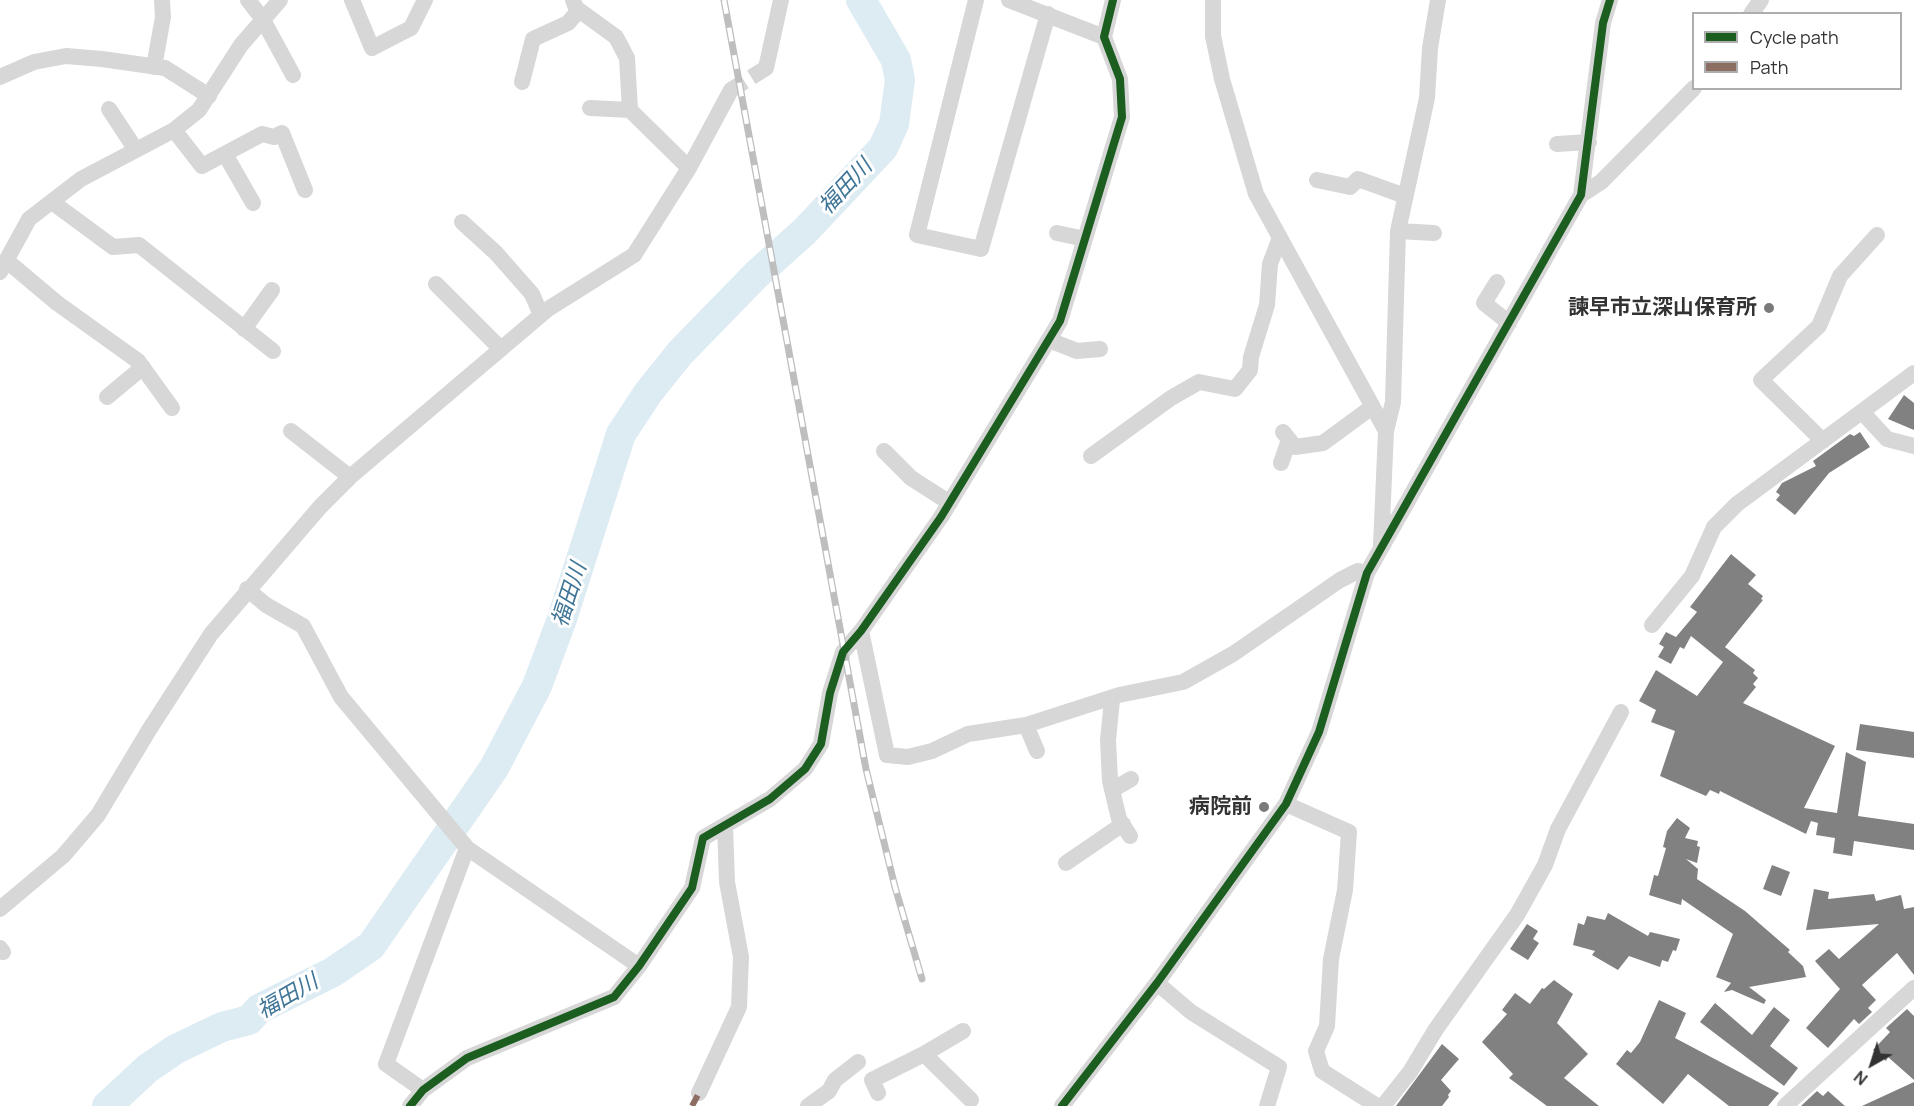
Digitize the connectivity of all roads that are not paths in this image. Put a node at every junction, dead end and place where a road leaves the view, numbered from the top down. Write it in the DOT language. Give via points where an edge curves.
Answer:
graph roads {
  1 [pos="162,0"];
  2 [pos="248,0"];
  3 [pos="280,0"];
  4 [pos="352,0"];
  5 [pos="425,0"];
  6 [pos="781,0"];
  7 [pos="976,0"];
  8 [pos="1011,0"];
  9 [pos="1113,0"];
  10 [pos="1213,0"];
  11 [pos="1438,0"];
  12 [pos="1610,0"];
  13 [pos="576,5"];
  14 [pos="1048,14"];
  15 [pos="262,18"];
  16 [pos="1104,37"];
  17 [pos="154,67"];
  18 [pos="766,68"];
  19 [pos="292,75"];
  20 [pos="0,77"];
  21 [pos="522,82"];
  22 [pos="731,90"];
  23 [pos="1692,90"];
  24 [pos="209,96"];
  25 [pos="590,108"];
  26 [pos="109,109"];
  27 [pos="630,110"];
  28 [pos="174,130"];
  29 [pos="1589,142"];
  30 [pos="1557,144"];
  31 [pos="136,150"];
  32 [pos="225,154"];
  33 [pos="689,168"];
  34 [pos="1317,180"];
  35 [pos="305,190"];
  36 [pos="1581,195"];
  37 [pos="1405,196"];
  38 [pos="52,202"];
  39 [pos="253,203"];
  40 [pos="462,222"];
  41 [pos="1398,231"];
  42 [pos="1057,233"];
  43 [pos="1434,233"];
  44 [pos="1877,235"];
  45 [pos="1085,239"];
  46 [pos="1279,240"];
  47 [pos="3,266"];
  48 [pos="1497,282"];
  49 [pos="436,284"];
  50 [pos="272,290"];
  51 [pos="541,315"];
  52 [pos="1509,323"];
  53 [pos="244,329"];
  54 [pos="1049,340"];
  55 [pos="501,349"];
  56 [pos="1100,350"];
  57 [pos="273,351"];
  58 [pos="143,367"];
  59 [pos="1914,373"];
  60 [pos="107,397"];
  61 [pos="1372,407"];
  62 [pos="172,408"];
  63 [pos="1862,412"];
  64 [pos="291,431"];
  65 [pos="1386,431"];
  66 [pos="1823,441"];
  67 [pos="1914,446"];
  68 [pos="884,451"];
  69 [pos="1091,456"];
  70 [pos="1281,462"];
  71 [pos="350,477"];
  72 [pos="950,503"];
  73 [pos="1381,546"];
  74 [pos="1367,573"];
  75 [pos="247,589"];
  76 [pos="1652,625"];
  77 [pos="861,631"];
  78 [pos="1112,700"];
  79 [pos="1621,712"];
  80 [pos="1026,725"];
  81 [pos="1037,751"];
  82 [pos="1131,779"];
  83 [pos="1112,790"];
  84 [pos="1286,804"];
  85 [pos="725,826"];
  86 [pos="467,848"];
  87 [pos="1066,863"];
  88 [pos="0,909"];
  89 [pos="639,966"];
  90 [pos="1157,983"];
  91 [pos="1914,988"];
  92 [pos="963,1031"];
  93 [pos="924,1054"];
  94 [pos="423,1090"];
  95 [pos="699,1093"];
  96 [pos="972,1104"];
  97 [pos="410,1106"];
  98 [pos="808,1106"];
  99 [pos="1062,1106"];
  100 [pos="1267,1106"];
  101 [pos="1377,1106"];
  102 [pos="1383,1106"];
  103 [pos="1785,1106"];
  1 -- 17 [label="street" via="163,17"];
  2 -- 15 [label="street"];
  3 -- 15 [label="street"];
  4 -- 5 [label="street" via="372,48 411,28"];
  6 -- 18 [label="street"];
  7 -- 14 [label="street" via="917,235 981,249"];
  8 -- 14 [label="street"];
  9 -- 16 [label="street"];
  10 -- 46 [label="street" via="1213,36 1222,79 1256,194"];
  11 -- 37 [label="street" via="1427,98"];
  12 -- 29 [label="street" via="1603,23"];
  13 -- 21 [label="street" via="568,23 533,39"];
  13 -- 27 [label="street" via="616,36 627,58"];
  14 -- 16 [label="street"];
  15 -- 19 [label="street"];
  15 -- 24 [label="street"];
  16 -- 45 [label="street" via="1120,79 1122,117"];
  17 -- 20 [label="street" via="66,56 34,62"];
  17 -- 24 [label="street" via="165,68"];
  22 -- 33 [label="street"];
  23 -- 36 [label="street" via="1601,182"];
  24 -- 28 [label="street" via="199,110"];
  25 -- 27 [label="street"];
  26 -- 31 [label="street"];
  27 -- 33 [label="street"];
  28 -- 31 [label="street"];
  28 -- 32 [label="street" via="201,166"];
  29 -- 30 [label="street"];
  29 -- 36 [label="street"];
  31 -- 38 [label="street" via="81,179"];
  32 -- 35 [label="street" via="262,134 274,137 282,133"];
  32 -- 39 [label="street"];
  33 -- 51 [label="street" via="634,255"];
  34 -- 37 [label="street" via="1350,187 1358,179"];
  36 -- 52 [label="street"];
  37 -- 41 [label="street"];
  38 -- 47 [label="street" via="29,219"];
  38 -- 53 [label="street" via="113,247 139,245"];
  40 -- 51 [label="street" via="532,294"];
  41 -- 43 [label="street"];
  41 -- 65 [label="street" via="1393,402"];
  42 -- 45 [label="street"];
  44 -- 66 [label="street" via="1840,276 1819,326 1761,380"];
  45 -- 54 [label="street" via="1060,321"];
  46 -- 61 [label="street"];
  46 -- 69 [label="street" via="1270,264 1267,305 1250,370 1235,389 1199,382"];
  47 -- 58 [label="street"];
  48 -- 52 [label="street" via="1484,303"];
  49 -- 55 [label="street"];
  50 -- 53 [label="street"];
  51 -- 55 [label="street"];
  52 -- 73 [label="street"];
  53 -- 57 [label="street"];
  54 -- 56 [label="street" via="1077,351"];
  54 -- 72 [label="street"];
  55 -- 71 [label="street"];
  58 -- 60 [label="street"];
  58 -- 62 [label="street"];
  59 -- 63 [label="street"];
  61 -- 65 [label="street"];
  61 -- 70 [label="street" via="1323,443 1295,447 1286,436"];
  63 -- 66 [label="street"];
  63 -- 67 [label="street" via="1887,439"];
  64 -- 71 [label="street"];
  65 -- 73 [label="street"];
  66 -- 76 [label="street" via="1737,504 1714,527 1692,576"];
  68 -- 72 [label="street" via="911,478"];
  71 -- 75 [label="street"];
  72 -- 77 [label="street"];
  73 -- 74 [label="street"];
  74 -- 78 [label="street" via="1358,571 1340,580 1183,682 1119,695"];
  74 -- 84 [label="street" via="1319,732"];
  75 -- 86 [label="street" via="303,626 341,697"];
  75 -- 88 [label="street" via="211,634 98,815 63,856"];
  77 -- 80 [label="street" via="887,755 908,757 968,734"];
  77 -- 85 [label="street" via="843,652 830,693 821,744 806,769 770,800"];
  78 -- 80 [label="street"];
  78 -- 83 [label="street" via="1108,740"];
  79 -- 102 [label="street" via="1517,915"];
  80 -- 81 [label="street"];
  82 -- 83 [label="street"];
  83 -- 87 [label="street" via="1127,830"];
  84 -- 90 [label="street"];
  84 -- 101 [label="street" via="1349,832 1345,890 1331,959 1328,1026 1316,1051 1322,1071"];
  85 -- 89 [label="street" via="704,838 692,888"];
  85 -- 95 [label="street" via="727,882 741,957 739,1007"];
  86 -- 89 [label="street"];
  86 -- 94 [label="street" via="386,1064"];
  89 -- 94 [label="street" via="614,997 467,1058"];
  90 -- 99 [label="street"];
  90 -- 100 [label="street" via="1191,1012 1280,1066"];
  91 -- 103 [label="street"];
  92 -- 93 [label="street"];
  93 -- 96 [label="street"];
  93 -- 98 [label="street" via="875,1087 856,1059 829,1091"];
  94 -- 97 [label="street"];
}
